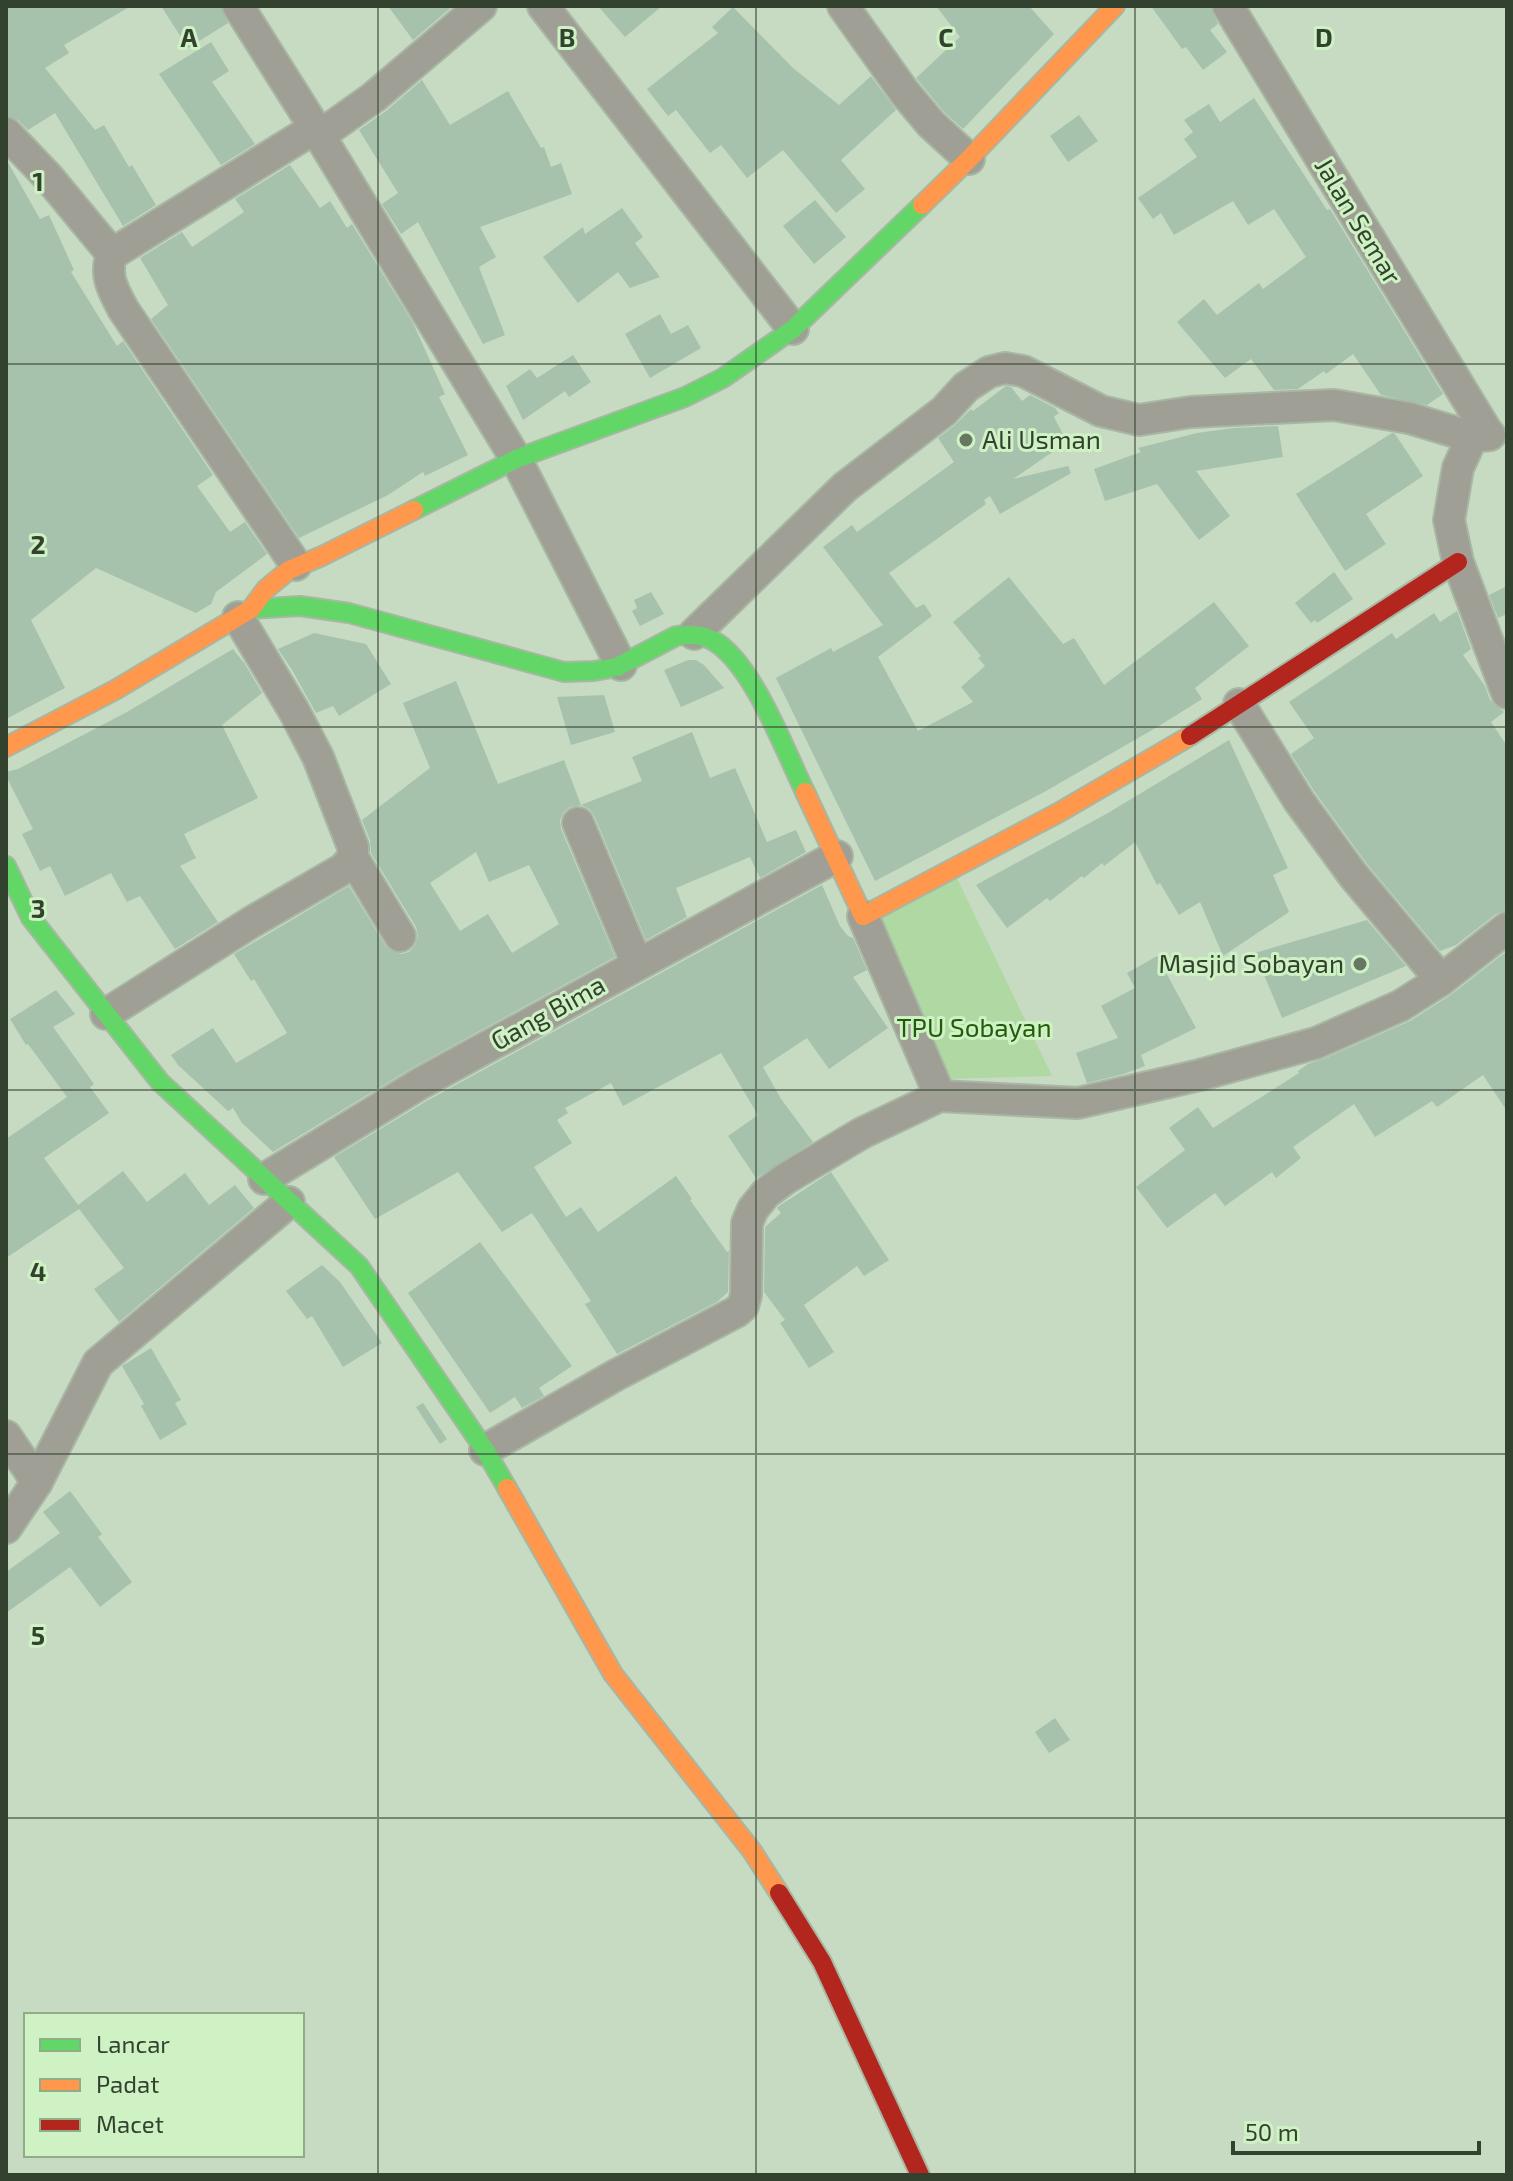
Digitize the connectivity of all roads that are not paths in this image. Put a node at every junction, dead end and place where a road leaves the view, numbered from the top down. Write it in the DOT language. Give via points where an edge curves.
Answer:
graph roads {
  1 [pos="238,6"];
  2 [pos="481,6"];
  3 [pos="543,6"];
  4 [pos="843,6"];
  5 [pos="1115,6"];
  6 [pos="1228,6"];
  7 [pos="317,132"];
  8 [pos="6,133"];
  9 [pos="969,159"];
  10 [pos="112,254"];
  11 [pos="793,329"];
  12 [pos="1489,434"];
  13 [pos="516,459"];
  14 [pos="1458,562"];
  15 [pos="288,569"];
  16 [pos="249,608"];
  17 [pos="694,634"];
  18 [pos="621,665"];
  19 [pos="1507,693"];
  20 [pos="1239,704"];
  21 [pos="6,747"];
  22 [pos="578,823"];
  23 [pos="837,856"];
  24 [pos="353,858"];
  25 [pos="6,866"];
  26 [pos="863,916"];
  27 [pos="18,922"];
  28 [pos="1507,928"];
  29 [pos="400,936"];
  30 [pos="637,964"];
  31 [pos="1441,980"];
  32 [pos="106,1014"];
  33 [pos="940,1096"];
  34 [pos="264,1179"];
  35 [pos="289,1202"];
  36 [pos="6,1436"];
  37 [pos="485,1450"];
  38 [pos="37,1482"];
  39 [pos="6,1528"];
  40 [pos="920,2175"];
  1 -- 7 [label="street"];
  2 -- 7 [label="street" via="374,97"];
  3 -- 11 [label="street"];
  4 -- 9 [label="street" via="905,93"];
  5 -- 9 [label="street"];
  6 -- 12 [label="street, Jalan Semar"];
  7 -- 10 [label="street"];
  7 -- 13 [label="street"];
  8 -- 10 [label="street"];
  9 -- 11 [label="street"];
  10 -- 15 [label="street" via="108,274 113,292"];
  11 -- 13 [label="street" via="723,378 685,397"];
  12 -- 14 [label="street" via="1458,468 1449,520"];
  12 -- 17 [label="street" via="1334,405 1139,420 1101,411 1023,371 989,372 845,487"];
  13 -- 15 [label="street"];
  13 -- 18 [label="street"];
  14 -- 19 [label="street"];
  14 -- 20 [label="street"];
  15 -- 16 [label="street"];
  16 -- 18 [label="street" via="312,606 349,613 564,672"];
  16 -- 21 [label="street" via="115,690"];
  16 -- 24 [label="street" via="318,757"];
  17 -- 18 [label="street" via="663,642"];
  17 -- 23 [label="street" via="722,647 745,675"];
  20 -- 26 [label="street" via="1098,790"];
  20 -- 31 [label="street" via="1353,875"];
  22 -- 30 [label="street"];
  23 -- 26 [label="street"];
  23 -- 30 [label="street, Gang Bima"];
  24 -- 29 [label="street"];
  24 -- 32 [label="street"];
  25 -- 27 [label="street"];
  26 -- 33 [label="street"];
  27 -- 32 [label="street"];
  28 -- 31 [label="street"];
  30 -- 34 [label="street, Gang Bima" via="421,1083"];
  31 -- 33 [label="street" via="1400,1006 1316,1043 1124,1093 1078,1103"];
  32 -- 34 [label="street" via="160,1082"];
  33 -- 37 [label="street" via="862,1133 766,1193 747,1223 746,1295 736,1312"];
  34 -- 35 [label="street"];
  35 -- 37 [label="street" via="359,1266"];
  35 -- 38 [label="street" via="98,1363"];
  36 -- 38 [label="street"];
  37 -- 40 [label="street" via="613,1674 752,1851 822,1962"];
  38 -- 39 [label="street"];
}
